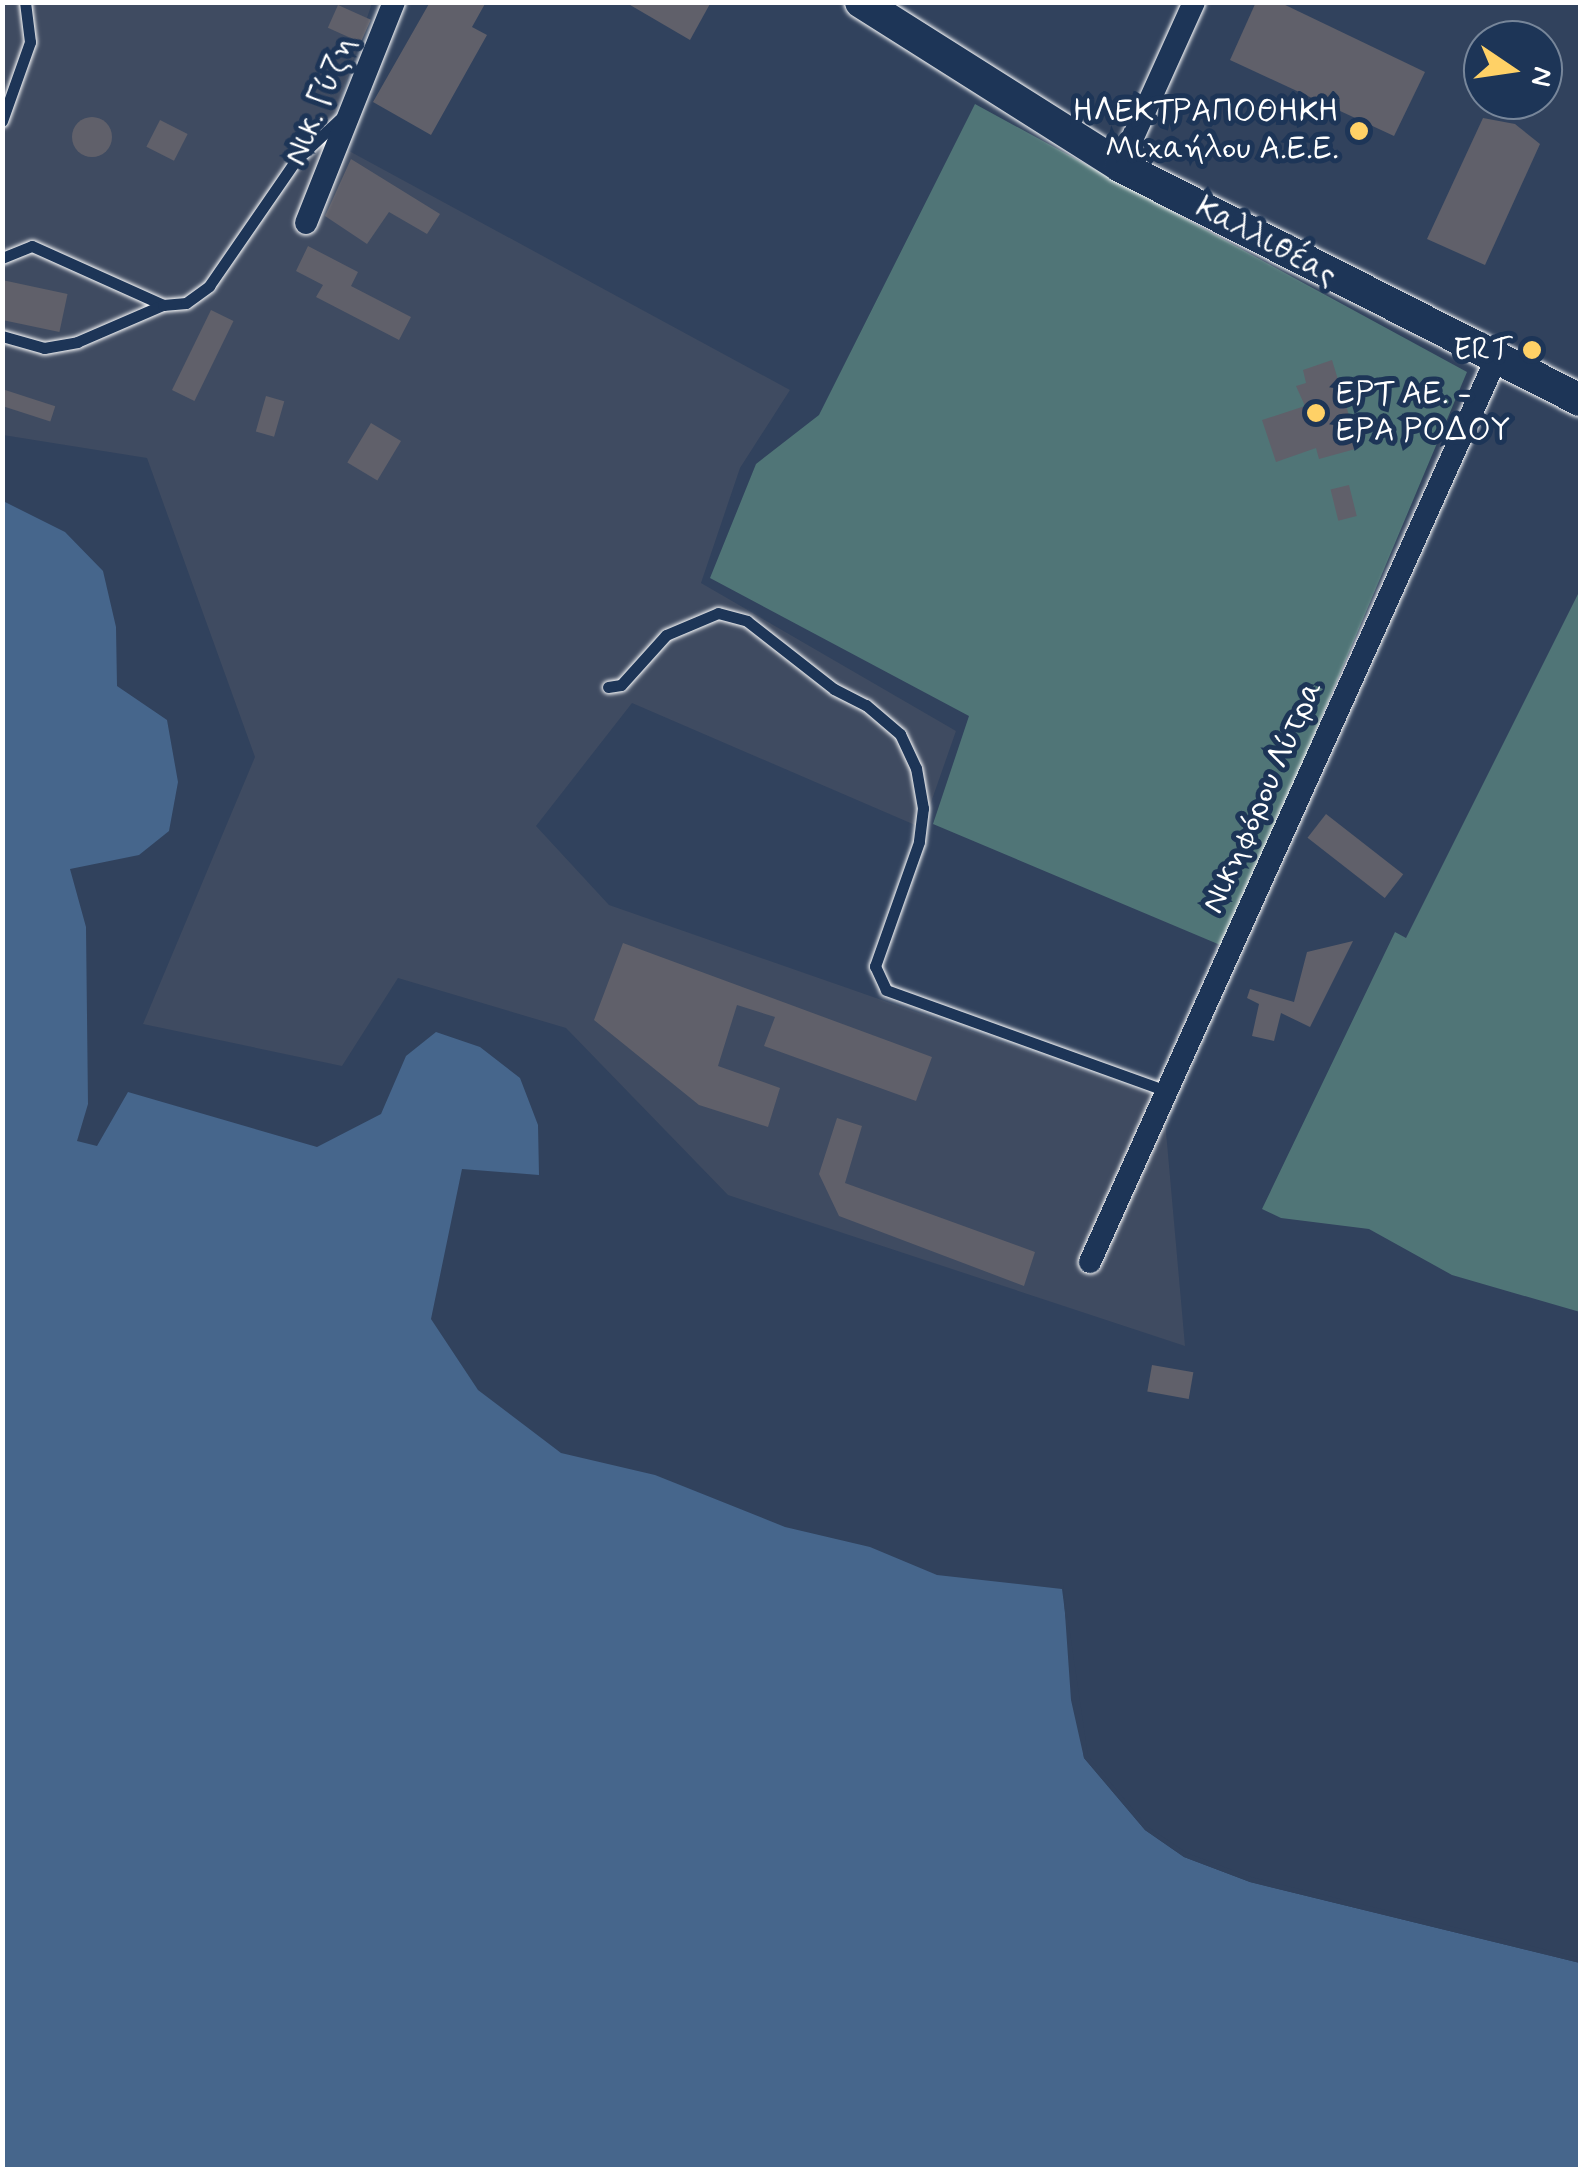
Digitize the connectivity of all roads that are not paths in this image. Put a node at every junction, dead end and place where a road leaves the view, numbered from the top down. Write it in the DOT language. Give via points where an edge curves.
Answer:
graph roads {
  1 [pos="26,2"];
  2 [pos="394,2"];
  3 [pos="861,2"];
  4 [pos="1194,2"];
  5 [pos="354,107"];
  6 [pos="2,121"];
  7 [pos="1120,166"];
  8 [pos="306,223"];
  9 [pos="2,258"];
  10 [pos="163,304"];
  11 [pos="2,336"];
  12 [pos="1496,358"];
  13 [pos="1572,392"];
  14 [pos="608,687"];
  15 [pos="1167,1091"];
  16 [pos="1090,1262"];
  1 -- 6 [label="lane" via="30,42"];
  2 -- 5 [label="street, Νικ. Γύζη"];
  3 -- 7 [label="main road, Καλλιθέας"];
  4 -- 7 [label="street"];
  5 -- 8 [label="street, Νικ. Γύζη"];
  5 -- 10 [label="lane" via="296,160 208,286 186,303"];
  7 -- 12 [label="main road, Καλλιθέας"];
  9 -- 10 [label="lane" via="32,246"];
  10 -- 11 [label="lane" via="78,342 44,348"];
  12 -- 13 [label="main road, Καλλιθέας"];
  12 -- 15 [label="street, Νικηφόρου Λύτρα"];
  14 -- 15 [label="lane" via="621,685 666,635 718,613 746,621 834,689 866,705 900,734 916,768 922,808 919,842 875,966 886,990"];
  15 -- 16 [label="street, Νικηφόρου Λύτρα"];
}
